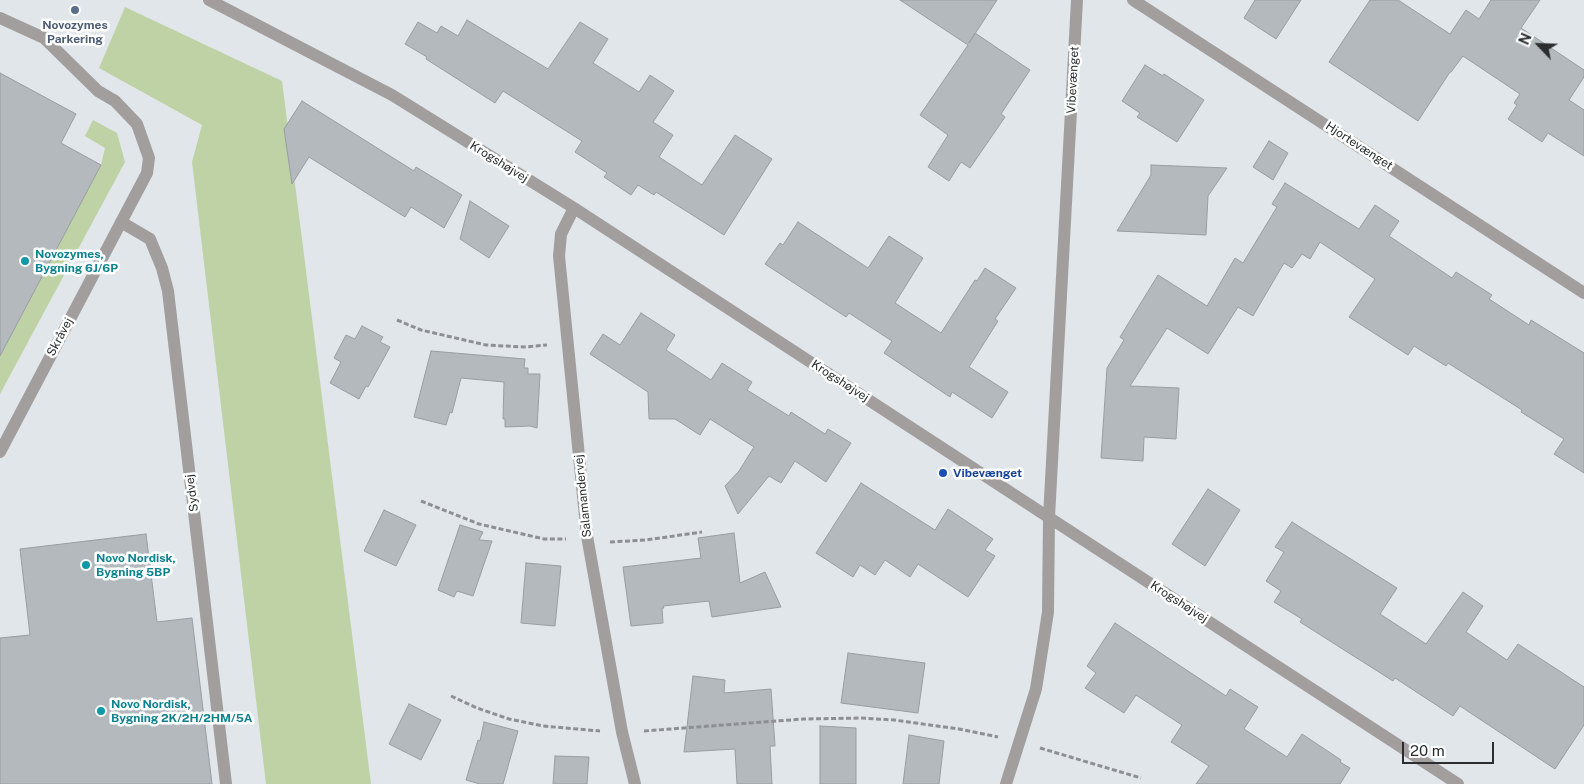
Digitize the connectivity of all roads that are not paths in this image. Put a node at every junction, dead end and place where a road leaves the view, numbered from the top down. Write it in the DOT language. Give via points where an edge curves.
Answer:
graph roads {
  1 [pos="209,0"];
  2 [pos="1077,0"];
  3 [pos="1133,0"];
  4 [pos="0,18"];
  5 [pos="574,208"];
  6 [pos="121,222"];
  7 [pos="1584,293"];
  8 [pos="0,452"];
  9 [pos="1049,516"];
  10 [pos="226,784"];
  11 [pos="635,784"];
  12 [pos="1006,784"];
  13 [pos="1458,784"];
  1 -- 5 [label="street, Krogshøjvej" via="392,95"];
  2 -- 9 [label="street, Vibevænget"];
  3 -- 7 [label="street, Hjortevænget"];
  4 -- 6 [label="street, Skråvej" via="44,38 137,124 149,158 147,173"];
  5 -- 9 [label="street, Krogshøjvej"];
  5 -- 11 [label="street, Salamandervej" via="561,234 559,256 587,538 622,732"];
  6 -- 8 [label="street, Skråvej"];
  6 -- 10 [label="street, Sydvej" via="150,239 168,291"];
  9 -- 12 [label="street, Vibevænget" via="1048,612 1036,689"];
  9 -- 13 [label="street, Krogshøjvej"];
}
